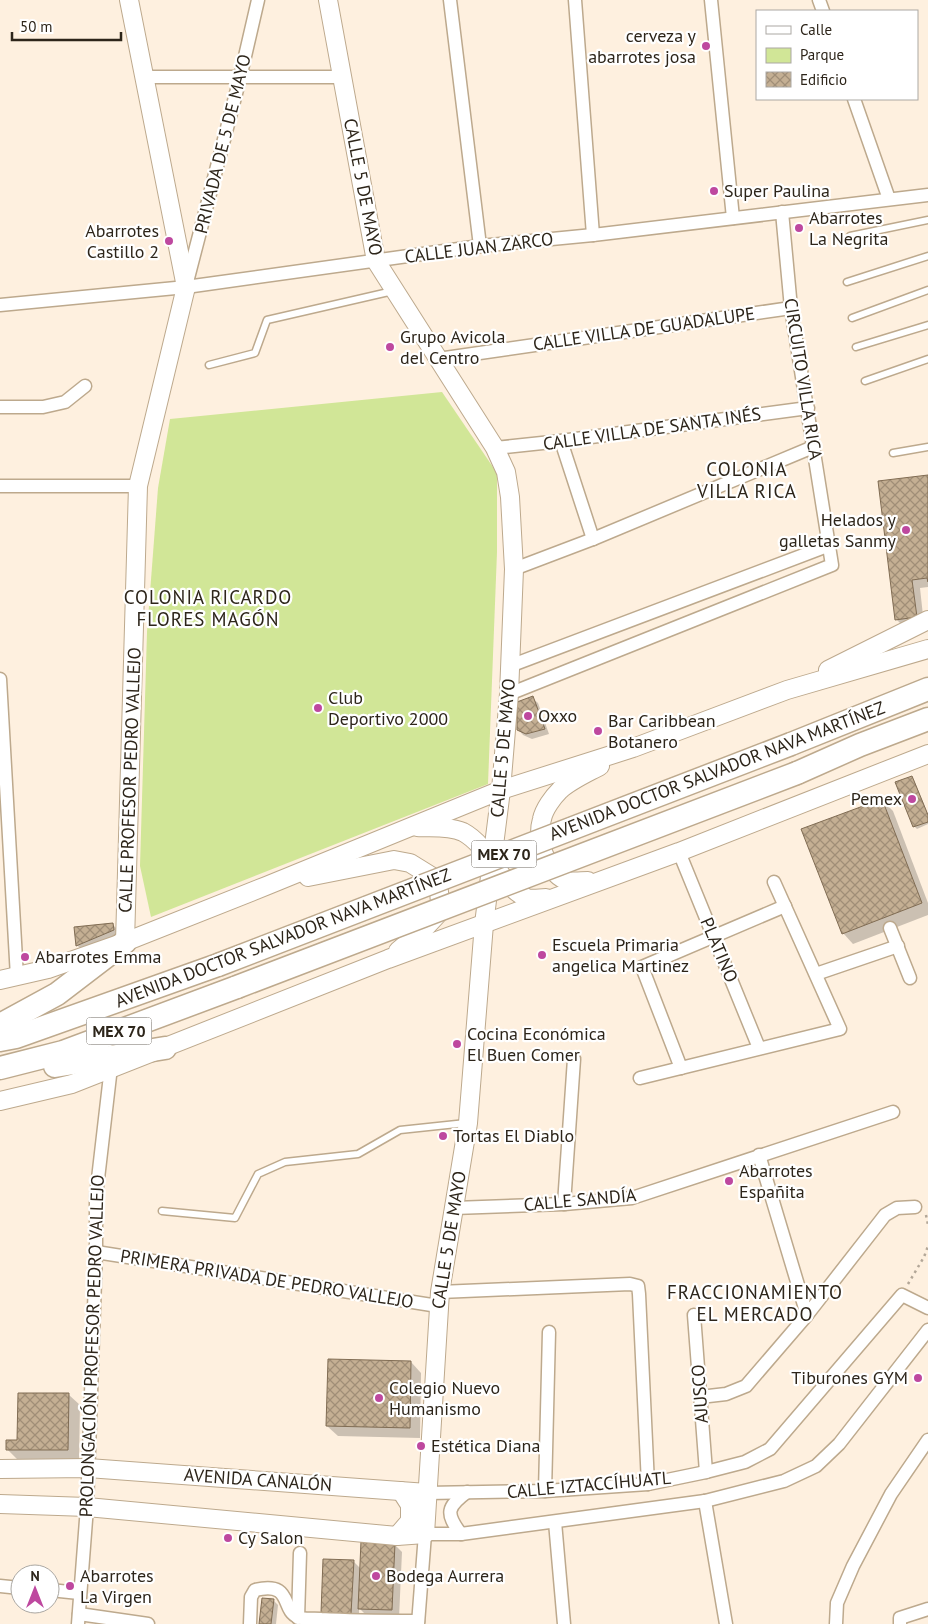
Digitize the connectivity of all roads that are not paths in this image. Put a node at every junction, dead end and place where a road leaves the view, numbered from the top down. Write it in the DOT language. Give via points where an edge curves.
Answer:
graph roads {
  1 [pos="129,0"];
  2 [pos="258,0"];
  3 [pos="328,0"];
  4 [pos="450,0"];
  5 [pos="575,0"];
  6 [pos="711,0"];
  7 [pos="342,76"];
  8 [pos="143,77"];
  9 [pos="240,78"];
  10 [pos="854,100"];
  11 [pos="928,195"];
  12 [pos="889,199"];
  13 [pos="782,212"];
  14 [pos="733,218"];
  15 [pos="928,220"];
  16 [pos="593,235"];
  17 [pos="850,236"];
  18 [pos="480,246"];
  19 [pos="928,256"];
  20 [pos="376,261"];
  21 [pos="847,282"];
  22 [pos="186,287"];
  23 [pos="394,290"];
  24 [pos="928,290"];
  25 [pos="0,304"];
  26 [pos="791,308"];
  27 [pos="852,318"];
  28 [pos="928,325"];
  29 [pos="856,347"];
  30 [pos="438,359"];
  31 [pos="928,359"];
  32 [pos="209,365"];
  33 [pos="864,381"];
  34 [pos="85,386"];
  35 [pos="0,407"];
  36 [pos="808,408"];
  37 [pos="561,441"];
  38 [pos="813,447"];
  39 [pos="928,447"];
  40 [pos="495,448"];
  41 [pos="892,453"];
  42 [pos="0,486"];
  43 [pos="138,486"];
  44 [pos="593,539"];
  45 [pos="830,545"];
  46 [pos="514,569"];
  47 [pos="670,606"];
  48 [pos="928,620"];
  49 [pos="678,626"];
  50 [pos="928,649"];
  51 [pos="510,666"];
  52 [pos="928,675"];
  53 [pos="0,679"];
  54 [pos="928,688"];
  55 [pos="787,690"];
  56 [pos="509,694"];
  57 [pos="861,714"];
  58 [pos="928,720"];
  59 [pos="928,726"];
  60 [pos="860,745"];
  61 [pos="633,748"];
  62 [pos="928,754"];
  63 [pos="501,790"];
  64 [pos="409,827"];
  65 [pos="678,852"];
  66 [pos="493,861"];
  67 [pos="616,875"];
  68 [pos="774,882"];
  69 [pos="266,886"];
  70 [pos="554,898"];
  71 [pos="785,906"];
  72 [pos="484,924"];
  73 [pos="890,928"];
  74 [pos="714,937"];
  75 [pos="125,942"];
  76 [pos="898,946"];
  77 [pos="388,959"];
  78 [pos="816,974"];
  79 [pos="17,976"];
  80 [pos="910,978"];
  81 [pos="0,980"];
  82 [pos="0,1025"];
  83 [pos="0,1040"];
  84 [pos="165,1048"];
  85 [pos="760,1048"];
  86 [pos="574,1059"];
  87 [pos="0,1068"];
  88 [pos="111,1068"];
  89 [pos="681,1068"];
  90 [pos="0,1075"];
  91 [pos="640,1078"];
  92 [pos="0,1101"];
  93 [pos="892,1112"];
  94 [pos="468,1123"];
  95 [pos="760,1155"];
  96 [pos="564,1204"];
  97 [pos="915,1207"];
  98 [pos="454,1208"];
  99 [pos="162,1211"];
  100 [pos="96,1252"];
  101 [pos="439,1299"];
  102 [pos="928,1308"];
  103 [pos="694,1315"];
  104 [pos="807,1315"];
  105 [pos="928,1330"];
  106 [pos="549,1332"];
  107 [pos="700,1398"];
  108 [pos="928,1440"];
  109 [pos="88,1468"];
  110 [pos="0,1469"];
  111 [pos="706,1472"];
  112 [pos="648,1484"];
  113 [pos="401,1491"];
  114 [pos="545,1491"];
  115 [pos="468,1492"];
  116 [pos="427,1493"];
  117 [pos="705,1501"];
  118 [pos="0,1504"];
  119 [pos="87,1507"];
  120 [pos="555,1522"];
  121 [pos="424,1534"];
  122 [pos="461,1534"];
  123 [pos="397,1536"];
  124 [pos="300,1553"];
  125 [pos="60,1591"];
  126 [pos="79,1593"];
  127 [pos="928,1609"];
  128 [pos="298,1618"];
  129 [pos="78,1619"];
  130 [pos="900,1621"];
  131 [pos="339,1622"];
  132 [pos="418,1622"];
  133 [pos="148,1624"];
  134 [pos="250,1624"];
  135 [pos="564,1624"];
  136 [pos="726,1624"];
  137 [pos="836,1624"];
  1 -- 8 [label="street, CALLE PROFESOR PEDRO VALLEJO"];
  2 -- 9 [label="street, PRIVADA DE 5 DE MAYO"];
  3 -- 7 [label="street, CALLE 5 DE MAYO"];
  4 -- 18 [label="street"];
  5 -- 16 [label="street"];
  6 -- 14 [label="street"];
  7 -- 9 [label="street"];
  7 -- 20 [label="street, CALLE 5 DE MAYO"];
  8 -- 9 [label="street"];
  8 -- 22 [label="street, CALLE PROFESOR PEDRO VALLEJO"];
  9 -- 22 [label="street, PRIVADA DE 5 DE MAYO"];
  10 -- 12 [label="street"];
  11 -- 12 [label="street, CALLE JUAN ZARCO"];
  12 -- 13 [label="street, CALLE JUAN ZARCO"];
  13 -- 14 [label="street, CALLE JUAN ZARCO"];
  13 -- 26 [label="street, CIRCUITO VILLA RICA"];
  14 -- 16 [label="street, CALLE JUAN ZARCO"];
  15 -- 17 [label="lane"];
  16 -- 18 [label="street, CALLE JUAN ZARCO"];
  18 -- 20 [label="street, CALLE JUAN ZARCO"];
  19 -- 21 [label="lane"];
  20 -- 22 [label="street, CALLE JUAN ZARCO"];
  20 -- 23 [label="street, CALLE 5 DE MAYO"];
  22 -- 25 [label="street, CALLE JUAN ZARCO"];
  22 -- 43 [label="street, CALLE PROFESOR PEDRO VALLEJO"];
  23 -- 30 [label="street, CALLE 5 DE MAYO"];
  23 -- 32 [label="lane" via="267,320 256,352"];
  24 -- 27 [label="lane"];
  26 -- 30 [label="street, CALLE VILLA DE GUADALUPE"];
  26 -- 36 [label="street, CIRCUITO VILLA RICA"];
  28 -- 29 [label="lane"];
  30 -- 40 [label="street, CALLE 5 DE MAYO"];
  31 -- 33 [label="lane"];
  34 -- 35 [label="street" via="65,402 43,407"];
  36 -- 37 [label="street, CALLE VILLA DE SANTA INÉS"];
  36 -- 38 [label="street, CIRCUITO VILLA RICA"];
  37 -- 40 [label="street, CALLE VILLA DE SANTA INÉS"];
  37 -- 44 [label="street"];
  38 -- 44 [label="street"];
  38 -- 45 [label="street, CIRCUITO VILLA RICA"];
  39 -- 41 [label="lane"];
  40 -- 46 [label="street, CALLE 5 DE MAYO" via="506,472"];
  42 -- 43 [label="street"];
  43 -- 75 [label="street, CALLE PROFESOR PEDRO VALLEJO"];
  44 -- 46 [label="street"];
  45 -- 47 [label="street"];
  45 -- 49 [label="street, CIRCUITO VILLA RICA" via="832,565"];
  46 -- 51 [label="street, CALLE 5 DE MAYO"];
  47 -- 49 [label="street"];
  47 -- 51 [label="street"];
  48 -- 55 [label="street"];
  49 -- 56 [label="street, CIRCUITO VILLA RICA"];
  50 -- 55 [label="street"];
  51 -- 56 [label="street, CALLE 5 DE MAYO"];
  52 -- 57 [label="highway"];
  53 -- 79 [label="street"];
  54 -- 57 [label="highway, AVENIDA DOCTOR SALVADOR NAVA MARTÍNEZ / MEX 70"];
  55 -- 61 [label="street"];
  56 -- 63 [label="street, CALLE 5 DE MAYO"];
  57 -- 83 [label="highway, AVENIDA DOCTOR SALVADOR NAVA MARTÍNEZ / MEX 70, bridge" via="218,965"];
  58 -- 60 [label="highway, AVENIDA DOCTOR SALVADOR NAVA MARTÍNEZ / MEX 70"];
  59 -- 60 [label="highway"];
  60 -- 87 [label="highway, AVENIDA DOCTOR SALVADOR NAVA MARTÍNEZ / MEX 70, bridge" via="797,773 237,987 63,1052"];
  61 -- 63 [label="street"];
  61 -- 67 [label="street" via="560,790 542,817 540,831 544,855 554,872 566,881 595,881"];
  62 -- 65 [label="street"];
  63 -- 64 [label="street"];
  63 -- 66 [label="street, CALLE 5 DE MAYO"];
  64 -- 66 [label="street" via="452,828 462,832"];
  64 -- 69 [label="street"];
  65 -- 67 [label="street"];
  65 -- 74 [label="street, PLATINO"];
  66 -- 70 [label="street" via="519,894 529,898"];
  66 -- 72 [label="street, CALLE 5 DE MAYO"];
  67 -- 70 [label="street"];
  68 -- 71 [label="street"];
  69 -- 75 [label="street"];
  69 -- 77 [label="street" via="394,860 424,871 438,884 440,902 437,915"];
  70 -- 72 [label="street"];
  71 -- 74 [label="street"];
  71 -- 78 [label="street"];
  72 -- 77 [label="street"];
  72 -- 94 [label="street, CALLE 5 DE MAYO"];
  73 -- 76 [label="street"];
  74 -- 85 [label="street, PLATINO"];
  74 -- 89 [label="street" via="642,967"];
  75 -- 79 [label="street" via="48,969"];
  75 -- 82 [label="highway" via="57,994"];
  76 -- 78 [label="street"];
  76 -- 80 [label="street"];
  77 -- 84 [label="street"];
  78 -- 85 [label="street" via="840,1029"];
  79 -- 81 [label="street"];
  84 -- 88 [label="street"];
  84 -- 90 [label="highway"];
  85 -- 89 [label="street"];
  86 -- 96 [label="street"];
  88 -- 92 [label="street" via="72,1084"];
  88 -- 100 [label="street, PROLONGACIÓN PROFESOR PEDRO VALLEJO" via="96,1196"];
  89 -- 91 [label="street"];
  93 -- 95 [label="street, CALLE SANDÍA"];
  94 -- 98 [label="street, CALLE 5 DE MAYO"];
  94 -- 99 [label="lane" via="400,1130 358,1154 285,1162 258,1174 235,1218"];
  95 -- 96 [label="street, CALLE SANDÍA" via="632,1198"];
  95 -- 104 [label="street"];
  96 -- 98 [label="street, CALLE SANDÍA"];
  97 -- 104 [label="street" via="897,1208 885,1215"];
  98 -- 101 [label="street, CALLE 5 DE MAYO"];
  100 -- 101 [label="street, PRIMERA PRIVADA DE PEDRO VALLEJO"];
  100 -- 109 [label="street, PROLONGACIÓN PROFESOR PEDRO VALLEJO"];
  101 -- 112 [label="street, PRIMERA PRIVADA DE PEDRO VALLEJO" via="630,1284 638,1286"];
  101 -- 116 [label="street, CALLE 5 DE MAYO"];
  102 -- 111 [label="street, CALLE IZTACCÍHUATL" via="902,1295 770,1449 745,1462"];
  103 -- 107 [label="street, AJUSCO"];
  104 -- 107 [label="street" via="746,1386 726,1394"];
  105 -- 117 [label="street, CALLE IZTACCÍHUATL" via="839,1444 816,1466 784,1481"];
  106 -- 114 [label="street"];
  107 -- 111 [label="street, AJUSCO"];
  108 -- 137 [label="street" via="891,1494 853,1566 837,1603"];
  109 -- 110 [label="street, AVENIDA CANALÓN"];
  109 -- 113 [label="street, AVENIDA CANALÓN"];
  109 -- 119 [label="street, PROLONGACIÓN PROFESOR PEDRO VALLEJO"];
  111 -- 112 [label="street, CALLE IZTACCÍHUATL"];
  112 -- 114 [label="street, CALLE IZTACCÍHUATL"];
  113 -- 116 [label="street, AVENIDA CANALÓN"];
  113 -- 123 [label="street" via="410,1505 410,1521"];
  114 -- 115 [label="street, CALLE IZTACCÍHUATL"];
  115 -- 116 [label="street, CALLE IZTACCÍHUATL"];
  115 -- 122 [label="street" via="453,1502 450,1513"];
  116 -- 121 [label="street, CALLE 5 DE MAYO"];
  117 -- 120 [label="street, CALLE IZTACCÍHUATL"];
  117 -- 136 [label="street"];
  118 -- 119 [label="street"];
  119 -- 123 [label="street"];
  119 -- 126 [label="street, PROLONGACIÓN PROFESOR PEDRO VALLEJO"];
  120 -- 122 [label="street, CALLE IZTACCÍHUATL"];
  120 -- 135 [label="street"];
  121 -- 122 [label="street, CALLE IZTACCÍHUATL"];
  121 -- 123 [label="street"];
  121 -- 132 [label="street, CALLE 5 DE MAYO"];
  124 -- 128 [label="street"];
  125 -- 126 [label="street"];
  126 -- 129 [label="street, PROLONGACIÓN PROFESOR PEDRO VALLEJO"];
  127 -- 130 [label="street"];
  128 -- 131 [label="street"];
  128 -- 134 [label="street" via="283,1594 266,1587 255,1590 251,1597"];
  129 -- 133 [label="street"];
  131 -- 132 [label="street"];
}
